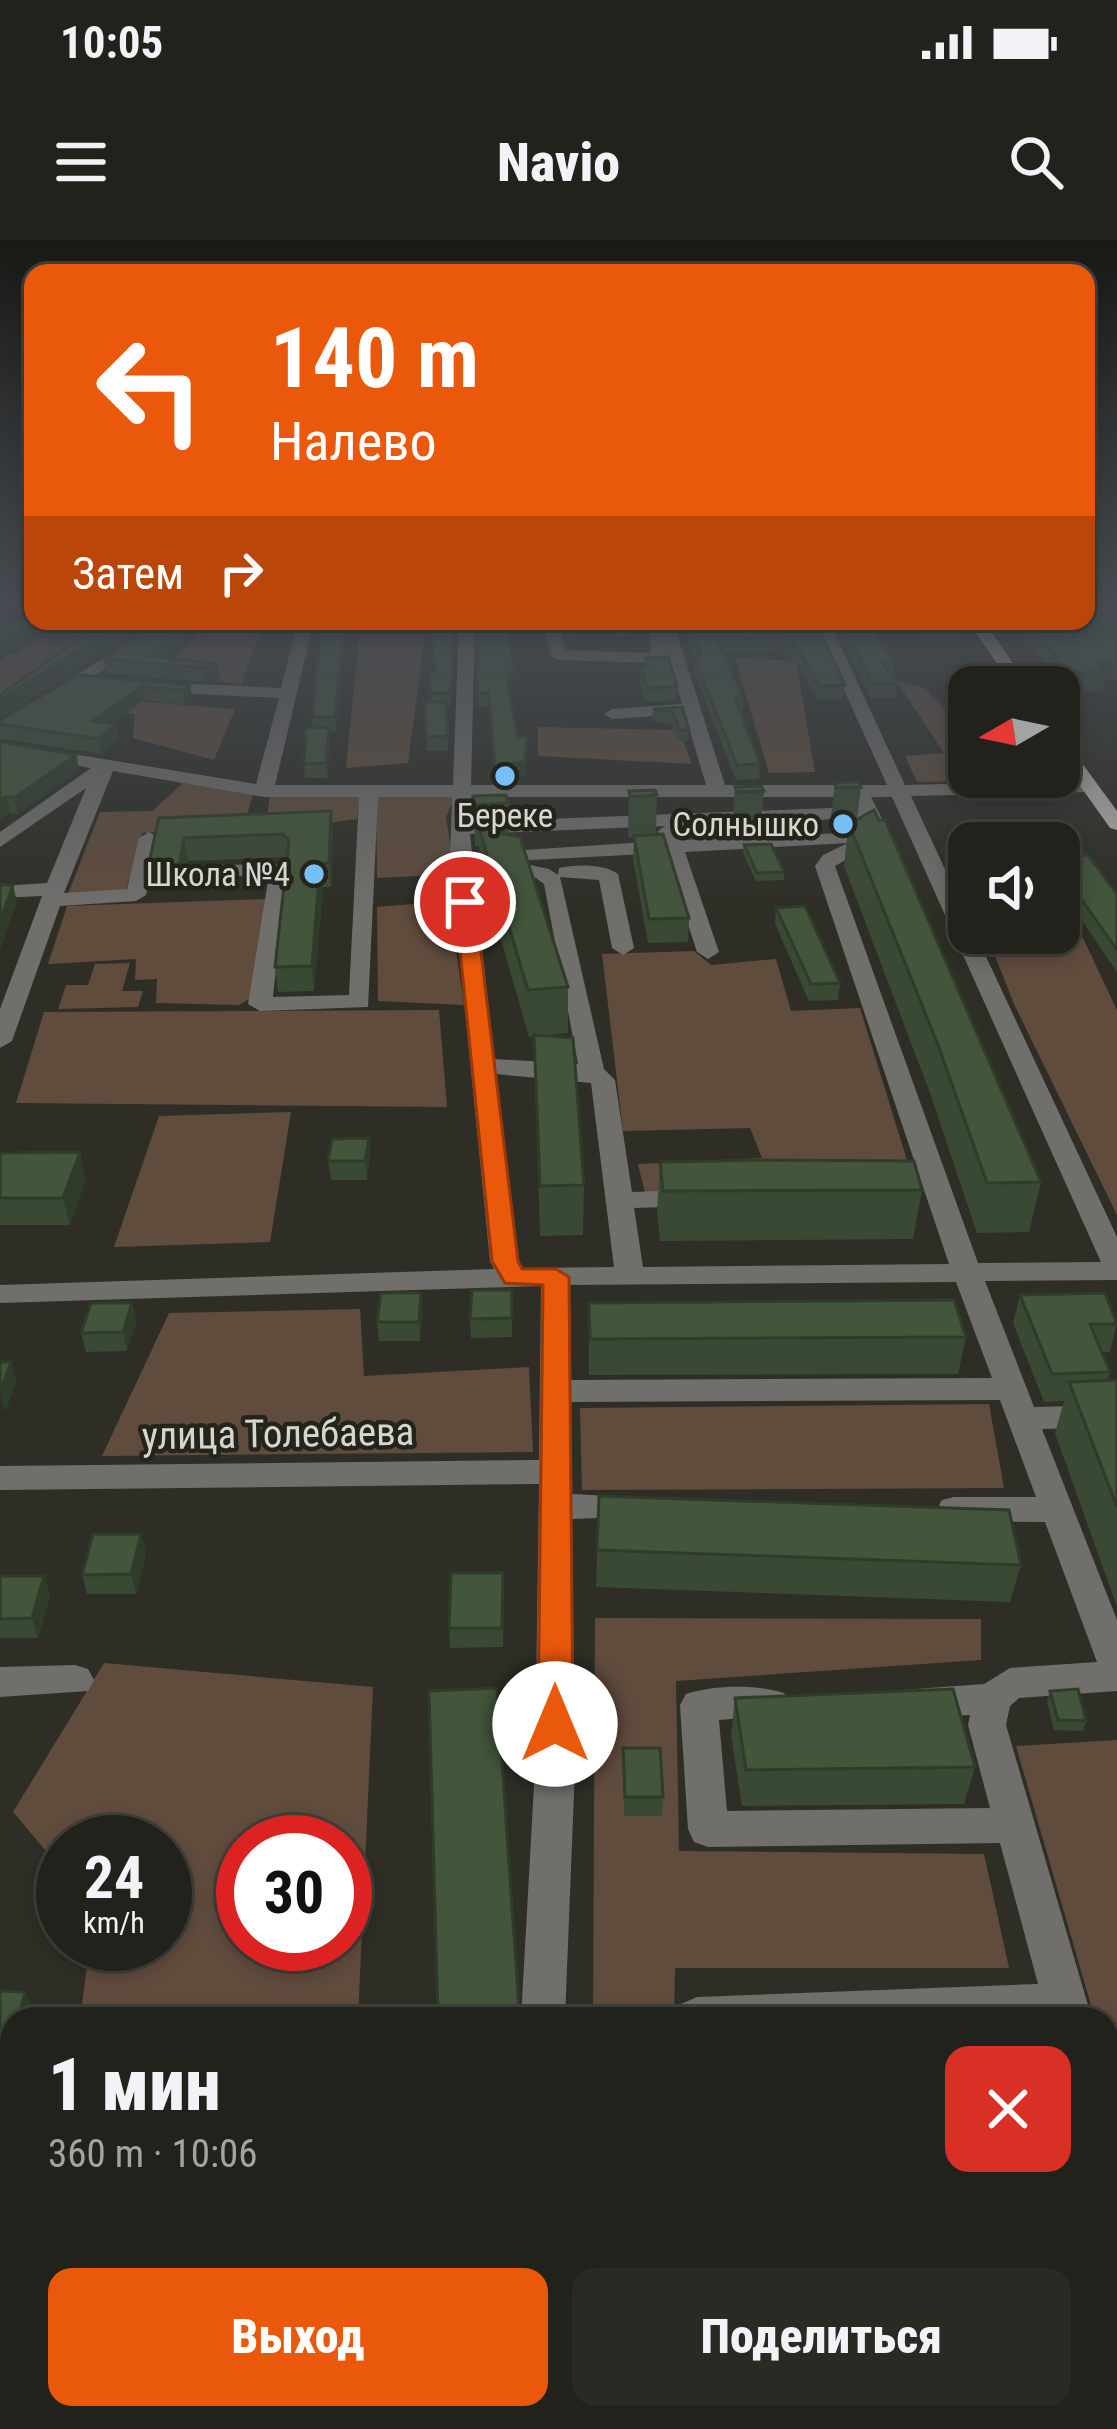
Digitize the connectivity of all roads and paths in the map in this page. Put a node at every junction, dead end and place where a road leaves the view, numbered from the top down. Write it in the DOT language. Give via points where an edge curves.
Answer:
graph roads {
  1 [pos="284,708"];
  2 [pos="465,708"];
  3 [pos="859,708"];
  4 [pos="690,710"];
  5 [pos="612,714"];
  6 [pos="0,747"];
  7 [pos="106,765"];
  8 [pos="1080,774"];
  9 [pos="1088,786"];
  10 [pos="264,791"];
  11 [pos="654,791"];
  12 [pos="717,791"];
  13 [pos="896,791"];
  14 [pos="369,792"];
  15 [pos="464,792"];
  16 [pos="869,813"];
  17 [pos="664,820"];
  18 [pos="1117,824"];
  19 [pos="460,828"];
  20 [pos="149,838"];
  21 [pos="0,841"];
  22 [pos="674,849"];
  23 [pos="461,860"];
  24 [pos="207,871"];
  25 [pos="542,873"];
  26 [pos="0,892"];
  27 [pos="53,895"];
  28 [pos="623,948"];
  29 [pos="708,952"];
  30 [pos="0,1041"];
  31 [pos="482,1066"];
  32 [pos="592,1072"];
  33 [pos="733,1197"];
  34 [pos="620,1200"];
  35 [pos="1117,1269"];
  36 [pos="967,1273"];
  37 [pos="630,1276"];
  38 [pos="514,1277"];
  39 [pos="556,1277"];
  40 [pos="0,1294"];
  41 [pos="556,1391"];
  42 [pos="1016,1403"];
  43 [pos="1117,1416"];
  44 [pos="0,1478"];
  45 [pos="556,1489"];
  46 [pos="675,1507"];
  47 [pos="913,1509"];
  48 [pos="1056,1510"];
  49 [pos="1117,1671"];
  50 [pos="75,1680"];
  51 [pos="0,1682"];
  52 [pos="993,1699"];
  53 [pos="880,1702"];
  54 [pos="812,1703"];
  55 [pos="1015,1825"];
  56 [pos="544,2007"];
  57 [pos="1067,2007"];
  1 -- 10 [label="street"];
  2 -- 15 [label="street"];
  3 -- 13 [label="street"];
  4 -- 5 [label="street"];
  4 -- 12 [label="street"];
  6 -- 7 [label="street"];
  7 -- 10 [label="street"];
  7 -- 21 [label="street"];
  7 -- 27 [label="street"];
  8 -- 9 [label="main road"];
  9 -- 13 [label="street"];
  9 -- 18 [label="main road"];
  10 -- 14 [label="street"];
  11 -- 12 [label="street"];
  11 -- 15 [label="street"];
  11 -- 17 [label="street"];
  12 -- 16 [label="street"];
  13 -- 16 [label="street"];
  13 -- 35 [label="street"];
  14 -- 15 [label="street"];
  14 -- 24 [label="street" via="360,1002 260,1004 280,868"];
  15 -- 19 [label="street"];
  16 -- 17 [label="street"];
  16 -- 22 [label="street"];
  16 -- 36 [label="street" via="825,866 929,1199"];
  17 -- 19 [label="street"];
  17 -- 22 [label="street"];
  19 -- 23 [label="street"];
  20 -- 27 [label="street" via="136,895"];
  22 -- 23 [label="street"];
  22 -- 29 [label="street"];
  23 -- 25 [label="street"];
  23 -- 31 [label="street"];
  25 -- 28 [label="street" via="608,874"];
  25 -- 32 [label="street" via="554,882"];
  26 -- 27 [label="street"];
  27 -- 30 [label="street"];
  31 -- 32 [label="street"];
  31 -- 38 [label="street" via="505,1261"];
  32 -- 34 [label="street" via="603,1079"];
  33 -- 34 [label="street"];
  34 -- 37 [label="street"];
  35 -- 36 [label="street"];
  36 -- 37 [label="street"];
  36 -- 42 [label="street"];
  37 -- 39 [label="street"];
  38 -- 39 [label="street"];
  38 -- 40 [label="street"];
  39 -- 41 [label="street"];
  41 -- 42 [label="street"];
  41 -- 45 [label="street"];
  42 -- 43 [label="street"];
  42 -- 48 [label="street"];
  44 -- 45 [label="street, улица Толебаева"];
  45 -- 46 [label="street, улица Толебаева"];
  45 -- 56 [label="street"];
  47 -- 48 [label="street"];
  48 -- 49 [label="street"];
  49 -- 52 [label="street" via="1010,1683"];
  50 -- 51 [label="street"];
  52 -- 53 [label="street"];
  52 -- 55 [label="street" via="987,1725"];
  54 -- 55 [label="street" via="699,1706 709,1829"];
  55 -- 57 [label="street"];
}
